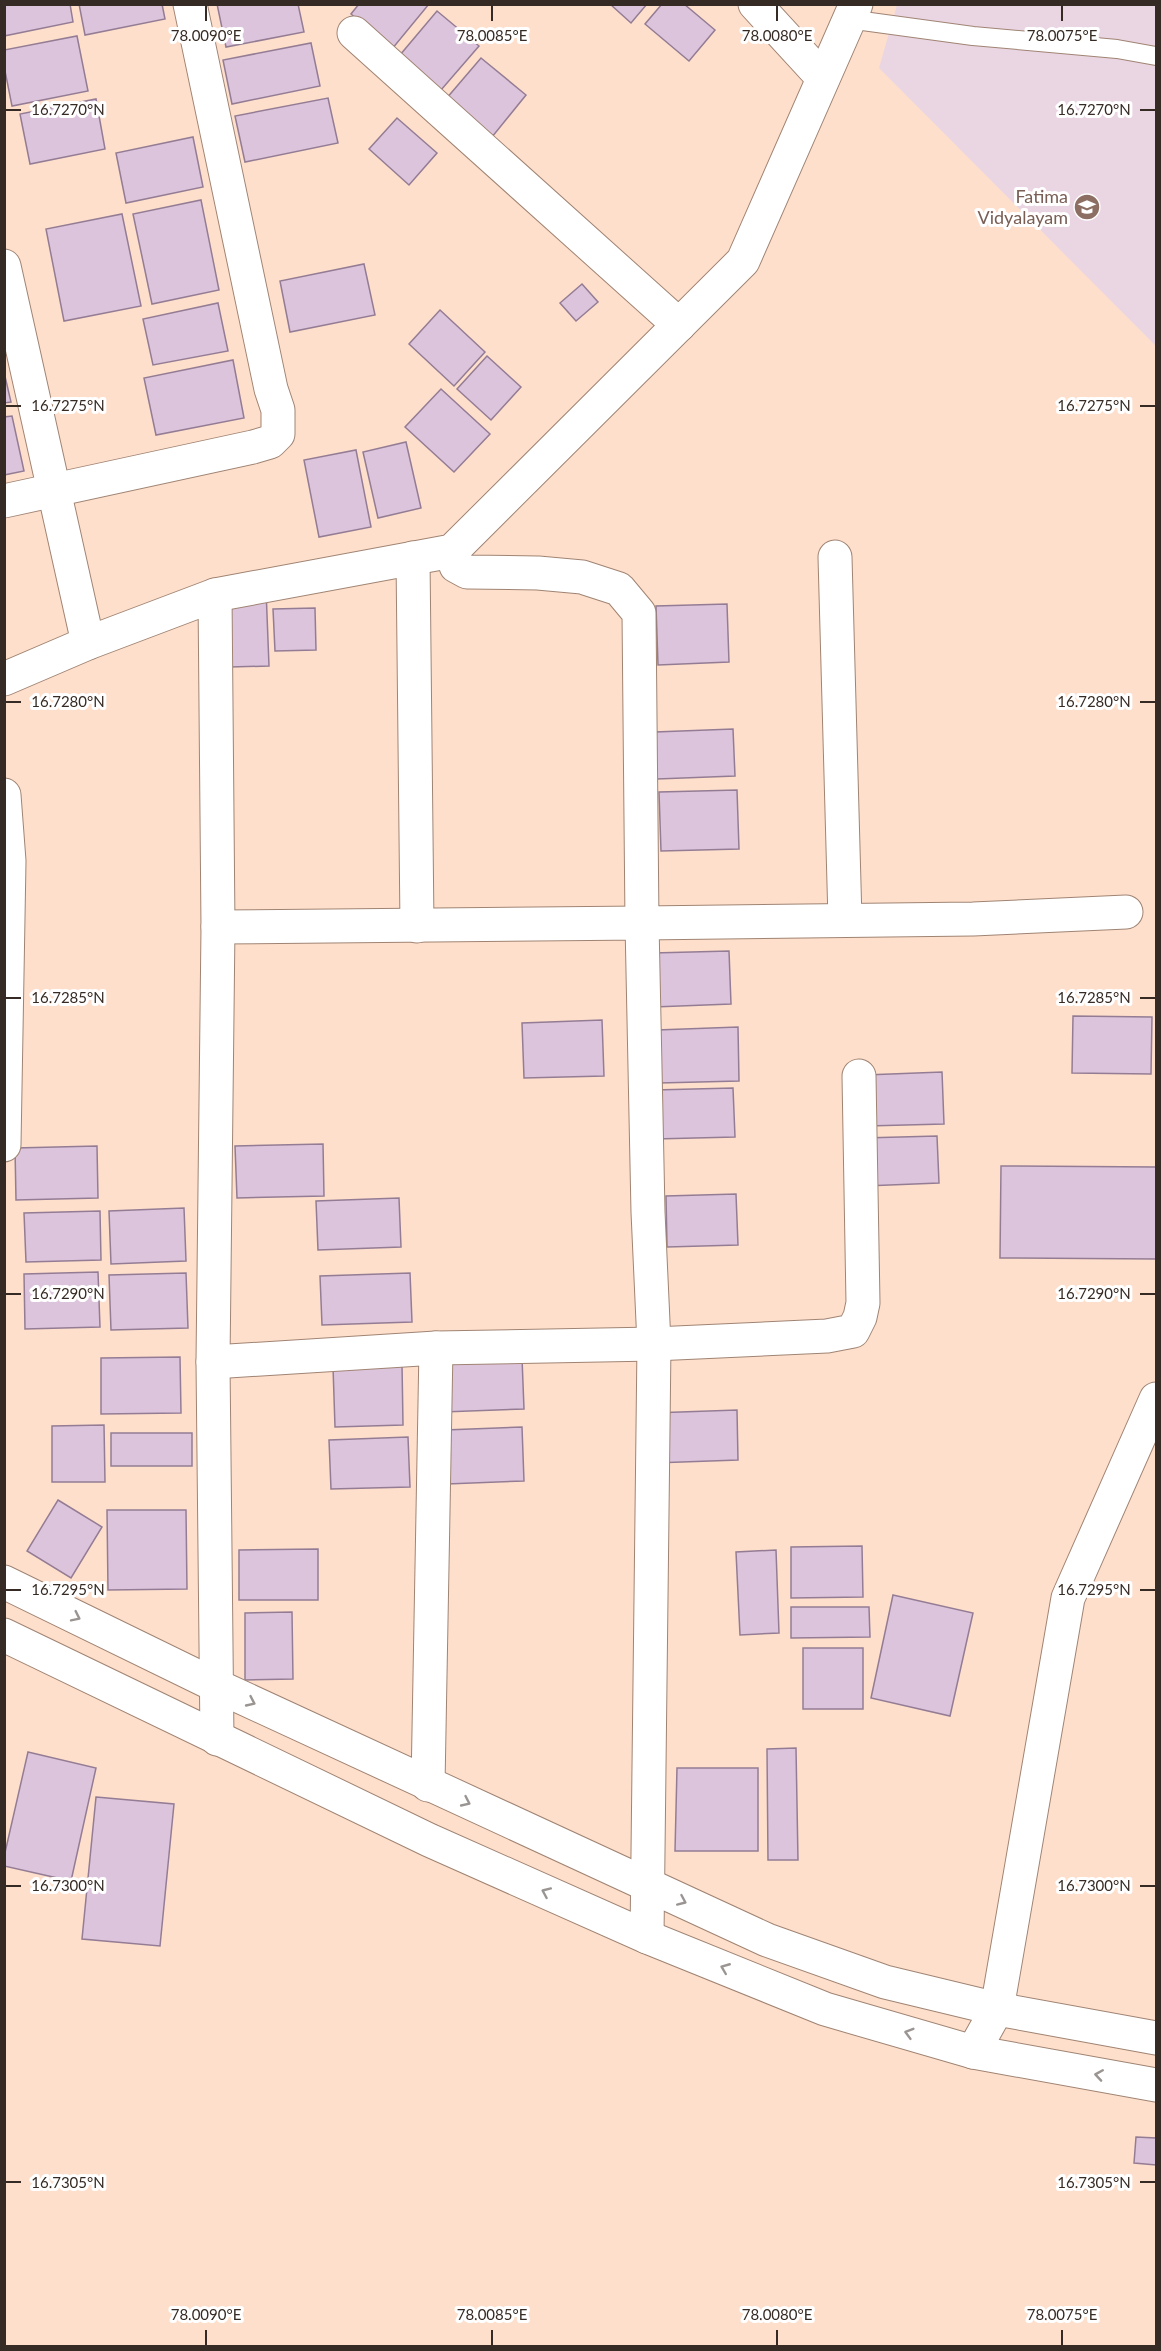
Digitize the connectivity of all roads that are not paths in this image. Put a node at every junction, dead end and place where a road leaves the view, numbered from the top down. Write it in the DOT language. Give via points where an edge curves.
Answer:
graph roads {
  1 [pos="190,4"];
  2 [pos="755,4"];
  3 [pos="852,12"];
  4 [pos="354,33"];
  5 [pos="1156,56"];
  6 [pos="823,78"];
  7 [pos="4,266"];
  8 [pos="679,325"];
  9 [pos="55,492"];
  10 [pos="4,501"];
  11 [pos="452,551"];
  12 [pos="835,557"];
  13 [pos="414,558"];
  14 [pos="216,595"];
  15 [pos="88,643"];
  16 [pos="4,679"];
  17 [pos="4,795"];
  18 [pos="1126,912"];
  19 [pos="845,920"];
  20 [pos="642,923"];
  21 [pos="417,926"];
  22 [pos="218,927"];
  23 [pos="859,1076"];
  24 [pos="4,1145"];
  25 [pos="654,1344"];
  26 [pos="436,1348"];
  27 [pos="213,1362"];
  28 [pos="1156,1399"];
  29 [pos="4,1582"];
  30 [pos="4,1635"];
  31 [pos="217,1686"];
  32 [pos="217,1739"];
  33 [pos="428,1785"];
  34 [pos="648,1886"];
  35 [pos="647,1936"];
  36 [pos="997,2009"];
  37 [pos="1156,2038"];
  38 [pos="973,2052"];
  39 [pos="1156,2085"];
  1 -- 9 [label="street" via="278,411 278,434 270,442 253,447"];
  2 -- 6 [label="street"];
  3 -- 5 [label="lane" via="973,36"];
  3 -- 6 [label="street"];
  4 -- 8 [label="street"];
  6 -- 8 [label="street" via="743,261"];
  7 -- 9 [label="street"];
  8 -- 11 [label="street"];
  9 -- 10 [label="street"];
  9 -- 15 [label="street"];
  11 -- 13 [label="street"];
  11 -- 20 [label="street" via="456,566 466,572 538,573 582,578 619,589 639,613"];
  12 -- 19 [label="street"];
  13 -- 14 [label="street"];
  13 -- 21 [label="street"];
  14 -- 15 [label="street"];
  14 -- 22 [label="street"];
  15 -- 16 [label="street"];
  17 -- 24 [label="street" via="9,861"];
  18 -- 19 [label="street"];
  19 -- 20 [label="street"];
  20 -- 21 [label="street"];
  20 -- 25 [label="street"];
  21 -- 22 [label="street"];
  22 -- 27 [label="street"];
  23 -- 25 [label="street" via="862,1303 853,1331 827,1336"];
  25 -- 26 [label="street"];
  25 -- 34 [label="street"];
  26 -- 27 [label="street"];
  26 -- 33 [label="street"];
  27 -- 31 [label="street"];
  28 -- 36 [label="street" via="1068,1598"];
  29 -- 31 [label="street, one-way"];
  30 -- 32 [label="street"];
  31 -- 32 [label="street"];
  31 -- 33 [label="street, one-way"];
  35 -- 32 [label="street, one-way" via="429,1840"];
  33 -- 34 [label="street, one-way"];
  34 -- 35 [label="street"];
  34 -- 36 [label="street, one-way" via="767,1940 885,1982"];
  38 -- 35 [label="street, one-way" via="825,2009"];
  36 -- 37 [label="street"];
  36 -- 38 [label="street"];
  39 -- 38 [label="street, one-way"];
}
